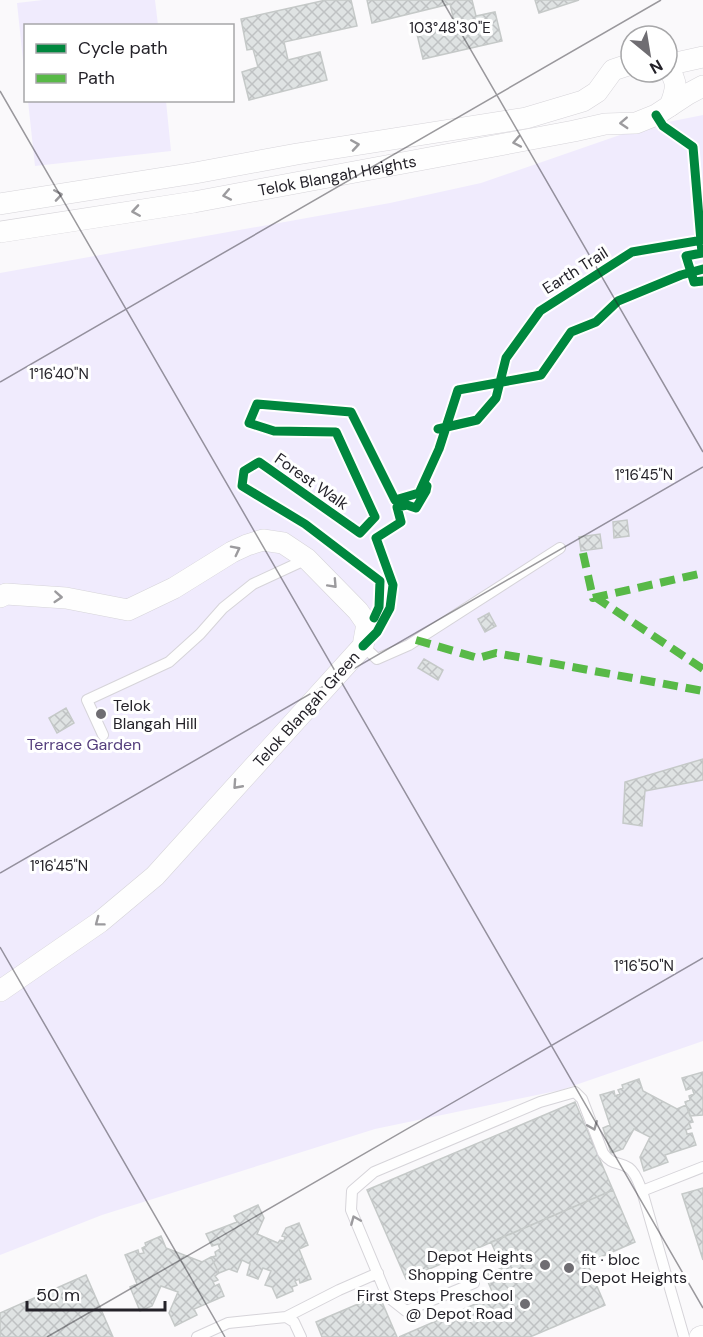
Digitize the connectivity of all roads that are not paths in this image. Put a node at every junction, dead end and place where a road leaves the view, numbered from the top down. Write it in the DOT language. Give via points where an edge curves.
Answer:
graph roads {
  1 [pos="703,57"];
  2 [pos="679,63"];
  3 [pos="619,68"];
  4 [pos="675,84"];
  5 [pos="703,86"];
  6 [pos="670,106"];
  7 [pos="0,204"];
  8 [pos="0,232"];
  9 [pos="560,548"];
  10 [pos="307,559"];
  11 [pos="0,597"];
  12 [pos="363,646"];
  13 [pos="103,735"];
  14 [pos="0,991"];
  15 [pos="703,1167"];
  16 [pos="642,1191"];
  17 [pos="378,1273"];
  18 [pos="474,1283"];
  19 [pos="286,1317"];
  20 [pos="197,1337"];
  21 [pos="301,1337"];
  22 [pos="684,1337"];
  1 -- 2 [label="street"];
  7 -- 3 [label="street, Telok Blangah Heights, one-way" via="526,118 583,101"];
  4 -- 6 [label="street"];
  5 -- 6 [label="street, Telok Blangah Heights"];
  6 -- 8 [label="street, Telok Blangah Heights, one-way" via="636,123 604,124 194,202"];
  9 -- 12 [label="lane" via="409,645 377,659"];
  11 -- 10 [label="street, Telok Blangah Green, one-way" via="6,594 66,598 128,610 174,588 232,552 263,540 283,543"];
  10 -- 12 [label="street, Telok Blangah Green, one-way" via="367,624"];
  10 -- 13 [label="lane" via="253,584 169,662 87,700"];
  12 -- 14 [label="street, Telok Blangah Green, one-way" via="155,876 100,922"];
  15 -- 16 [label="lane"];
  17 -- 16 [label="lane, one-way" via="351,1210 352,1191 374,1172 540,1102 575,1092 582,1099 601,1154 630,1168"];
  16 -- 22 [label="lane"];
  17 -- 18 [label="lane" via="387,1296 406,1311"];
  17 -- 19 [label="lane"];
  19 -- 20 [label="lane" via="228,1323"];
  19 -- 21 [label="lane" via="294,1322"];
}
